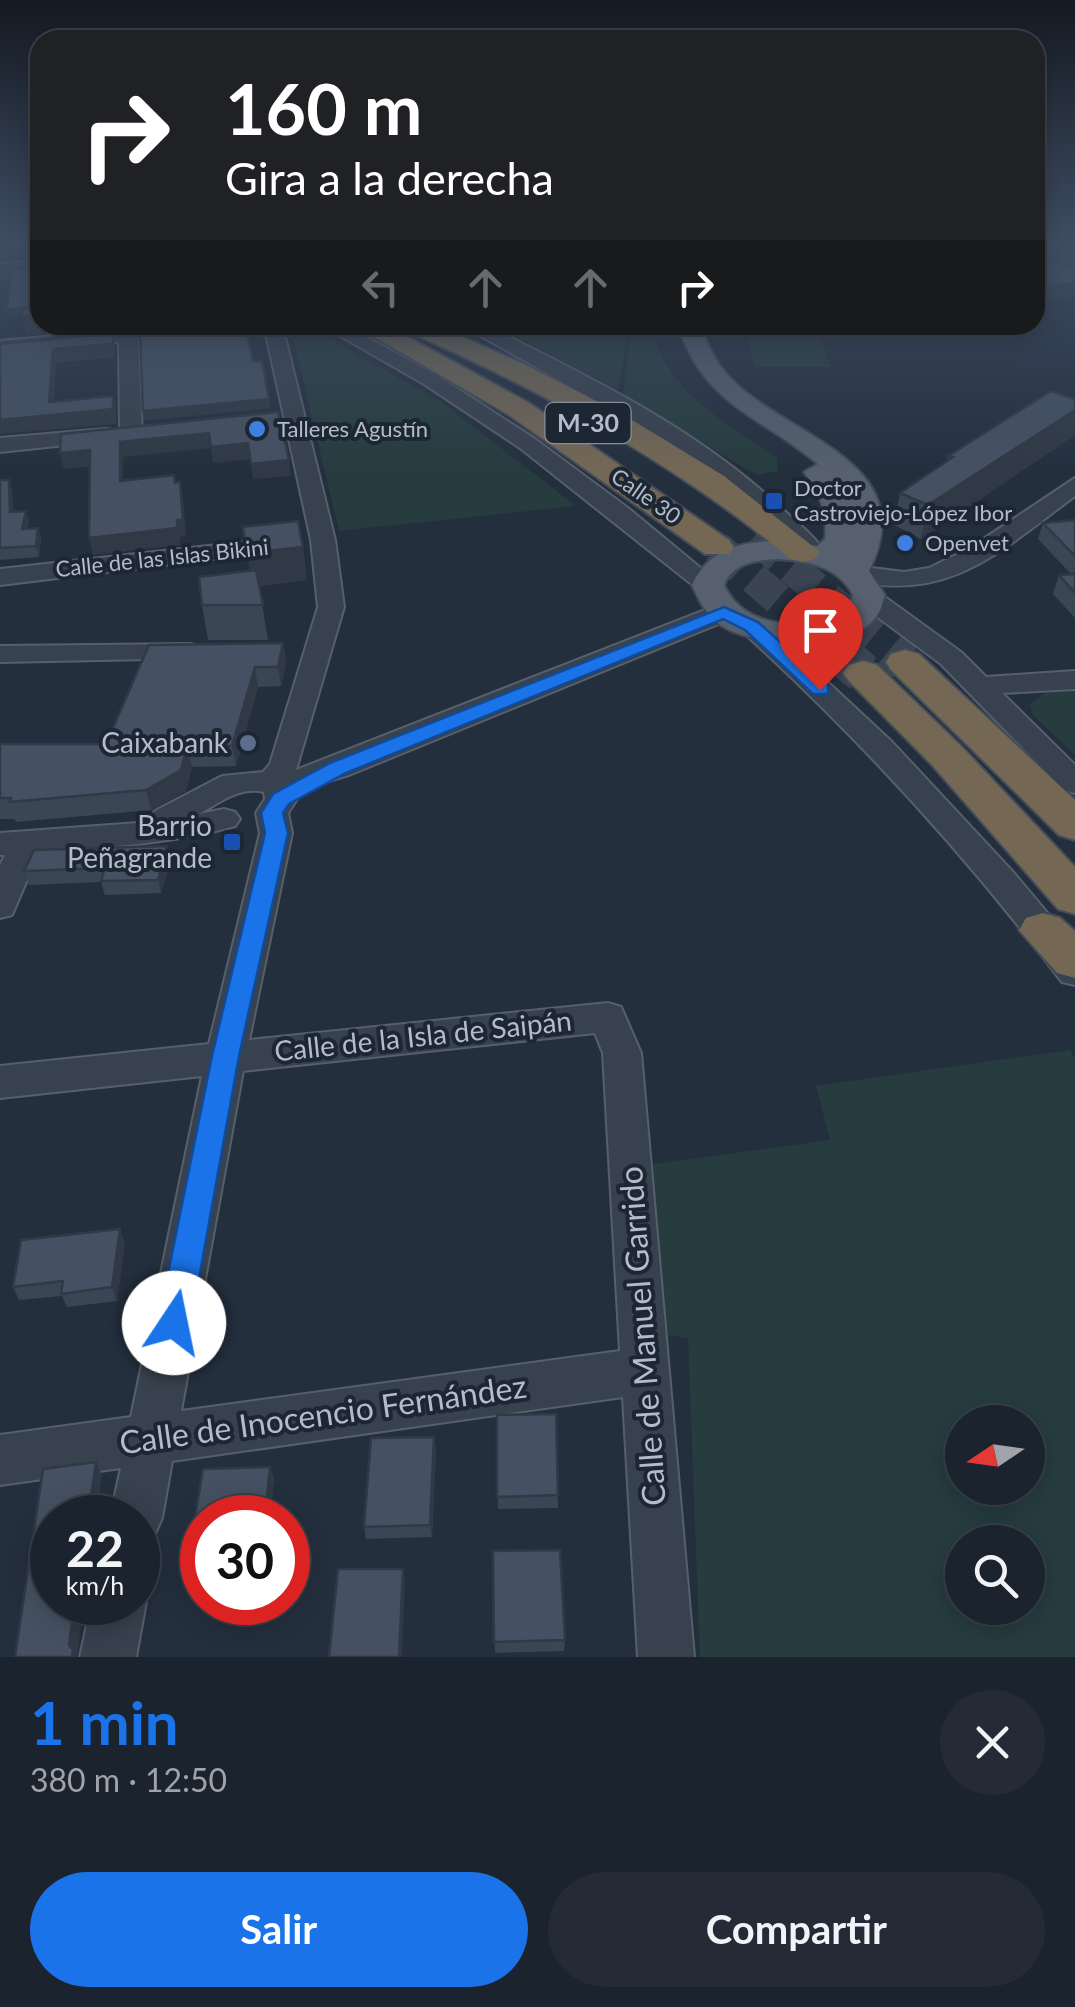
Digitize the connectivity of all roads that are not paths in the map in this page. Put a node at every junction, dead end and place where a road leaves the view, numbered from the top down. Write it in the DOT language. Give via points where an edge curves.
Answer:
graph roads {
  1 [pos="92,335"];
  2 [pos="129,335"];
  3 [pos="275,335"];
  4 [pos="349,335"];
  5 [pos="409,335"];
  6 [pos="414,335"];
  7 [pos="417,335"];
  8 [pos="420,335"];
  9 [pos="489,335"];
  10 [pos="675,335"];
  11 [pos="692,335"];
  12 [pos="0,348"];
  13 [pos="296,416"];
  14 [pos="264,419"];
  15 [pos="0,445"];
  16 [pos="555,463"];
  17 [pos="1075,485"];
  18 [pos="754,537"];
  19 [pos="324,540"];
  20 [pos="717,547"];
  21 [pos="815,555"];
  22 [pos="0,577"];
  23 [pos="862,585"];
  24 [pos="728,608"];
  25 [pos="218,652"];
  26 [pos="0,654"];
  27 [pos="905,662"];
  28 [pos="863,673"];
  29 [pos="1075,680"];
  30 [pos="976,686"];
  31 [pos="1075,782"];
  32 [pos="253,800"];
  33 [pos="1075,825"];
  34 [pos="13,843"];
  35 [pos="0,906"];
  36 [pos="1064,929"];
  37 [pos="1075,972"];
  38 [pos="608,1017"];
  39 [pos="226,1056"];
  40 [pos="0,1082"];
  41 [pos="645,1372"];
  42 [pos="152,1437"];
  43 [pos="0,1460"];
  44 [pos="141,1495"];
  45 [pos="114,1625"];
  46 [pos="108,1657"];
  47 [pos="666,1657"];
  1 -- 12 [label="street"];
  2 -- 15 [label="street" via="140,432"];
  3 -- 13 [label="street"];
  4 -- 16 [label="street" via="418,372"];
  5 -- 16 [label="highway" via="417,361"];
  6 -- 20 [label="highway, Calle 30 / M-30"];
  7 -- 18 [label="highway, Calle 30 / M-30" via="553,401"];
  8 -- 21 [label="highway" via="572,396"];
  9 -- 21 [label="street" via="736,480"];
  10 -- 21 [label="main road" via="702,382 830,487 842,516 841,537 836,548"];
  11 -- 23 [label="main road" via="717,379 832,459 860,494 870,527"];
  13 -- 14 [label="street"];
  13 -- 19 [label="street"];
  16 -- 24 [label="street"];
  17 -- 23 [label="street" via="982,552 977,564 945,588"];
  19 -- 22 [label="street, Calle de las Islas Bikini"];
  19 -- 32 [label="street" via="332,606 306,651 284,767"];
  21 -- 23 [label="main road"];
  21 -- 24 [label="main road" via="743,554 718,567"];
  23 -- 24 [label="main road" via="863,614 832,630 800,634"];
  23 -- 30 [label="street"];
  24 -- 32 [label="street"];
  24 -- 36 [label="street" via="796,665"];
  25 -- 26 [label="street"];
  27 -- 33 [label="highway"];
  28 -- 36 [label="highway" via="947,756"];
  29 -- 30 [label="street"];
  30 -- 31 [label="street"];
  32 -- 34 [label="street" via="186,829"];
  32 -- 39 [label="street" via="269,856"];
  34 -- 35 [label="street"];
  36 -- 37 [label="street"];
  38 -- 39 [label="street, Calle de la Isla de Saipán"];
  38 -- 41 [label="street, Calle de Manuel Garrido" via="622,1054"];
  39 -- 40 [label="street, Calle de la Isla de Saipán"];
  39 -- 42 [label="street"];
  41 -- 42 [label="street, Calle de Inocencio Fernández"];
  41 -- 47 [label="street, Calle de Manuel Garrido"];
  42 -- 43 [label="street, Calle de Inocencio Fernández"];
  42 -- 44 [label="street"];
  45 -- 46 [label="street"];
}
